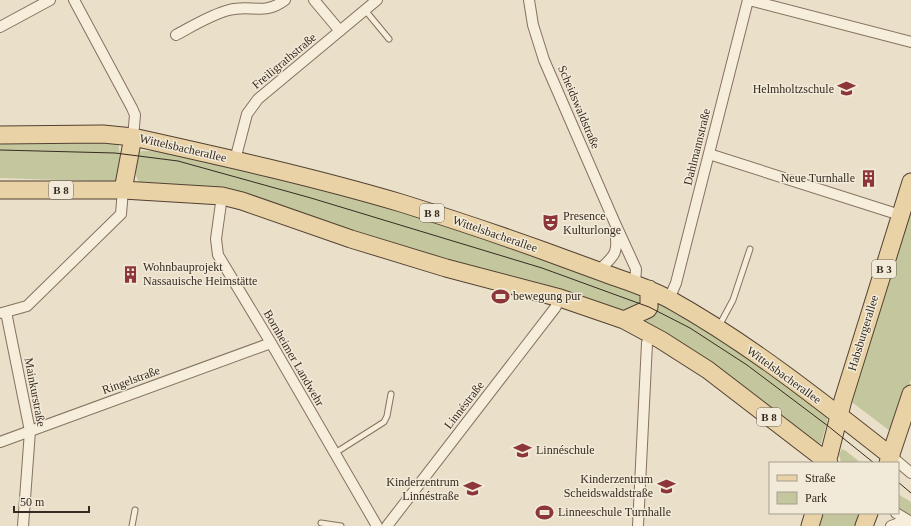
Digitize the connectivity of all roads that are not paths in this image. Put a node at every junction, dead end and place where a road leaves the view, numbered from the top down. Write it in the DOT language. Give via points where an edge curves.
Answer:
graph roads {
  1 [pos="50,0"];
  2 [pos="74,0"];
  3 [pos="285,0"];
  4 [pos="314,0"];
  5 [pos="377,0"];
  6 [pos="529,0"];
  7 [pos="748,0"];
  8 [pos="365,10"];
  9 [pos="0,27"];
  10 [pos="340,31"];
  11 [pos="176,35"];
  12 [pos="389,39"];
  13 [pos="911,42"];
  14 [pos="0,135"];
  15 [pos="133,137"];
  16 [pos="709,154"];
  17 [pos="235,160"];
  18 [pos="911,182"];
  19 [pos="0,190"];
  20 [pos="123,190"];
  21 [pos="222,196"];
  22 [pos="900,216"];
  23 [pos="614,221"];
  24 [pos="750,249"];
  25 [pos="598,271"];
  26 [pos="642,287"];
  27 [pos="560,298"];
  28 [pos="669,299"];
  29 [pos="3,313"];
  30 [pos="624,320"];
  31 [pos="717,329"];
  32 [pos="651,334"];
  33 [pos="271,343"];
  34 [pos="391,394"];
  35 [pos="911,394"];
  36 [pos="839,415"];
  37 [pos="30,431"];
  38 [pos="864,436"];
  39 [pos="832,440"];
  40 [pos="0,442"];
  41 [pos="335,453"];
  42 [pos="885,461"];
  43 [pos="828,462"];
  44 [pos="899,467"];
  45 [pos="911,473"];
  46 [pos="135,510"];
  47 [pos="814,514"];
  48 [pos="869,514"];
  49 [pos="898,514"];
  50 [pos="909,521"];
  51 [pos="321,523"];
  52 [pos="23,526"];
  53 [pos="132,526"];
  54 [pos="341,526"];
  55 [pos="377,526"];
  56 [pos="387,526"];
  57 [pos="638,526"];
  58 [pos="810,526"];
  59 [pos="864,526"];
  60 [pos="891,526"];
  1 -- 9 [label="street"];
  2 -- 15 [label="street" via="132,108 135,115"];
  3 -- 11 [label="street" via="269,8 222,12"];
  4 -- 10 [label="street"];
  5 -- 8 [label="street, Freiligrathstraße"];
  6 -- 23 [label="street, Scheidswaldstraße" via="533,25 544,60"];
  7 -- 13 [label="street"];
  7 -- 16 [label="street, Dahlmannstraße"];
  8 -- 10 [label="street, Freiligrathstraße"];
  8 -- 12 [label="lane"];
  10 -- 17 [label="street, Freiligrathstraße" via="258,99 246,114"];
  14 -- 15 [label="main road, Wittelsbacherallee / B 8" via="103,134"];
  15 -- 17 [label="main road, Wittelsbacherallee / B 8"];
  15 -- 20 [label="main road"];
  16 -- 22 [label="street"];
  16 -- 28 [label="street, Dahlmannstraße" via="676,283"];
  17 -- 25 [label="main road, Wittelsbacherallee / B 8" via="401,204 478,228"];
  18 -- 22 [label="main road, Habsburgerallee / B 3"];
  19 -- 20 [label="main road, B 8"];
  20 -- 21 [label="main road, B 8"];
  20 -- 29 [label="street" via="122,214 27,306"];
  21 -- 27 [label="main road, B 8" via="359,242"];
  21 -- 33 [label="street, Bornheimer Landwehr" via="216,239 218,255"];
  22 -- 36 [label="main road, Habsburgerallee / B 3"];
  23 -- 25 [label="street, Scheidswaldstraße" via="617,245 615,252"];
  23 -- 26 [label="street, Scheidswaldstraße"];
  24 -- 31 [label="lane" via="733,300"];
  25 -- 26 [label="main road, Wittelsbacherallee / B 8"];
  26 -- 28 [label="main road, Wittelsbacherallee / B 8"];
  26 -- 30 [label="main road" via="650,307"];
  27 -- 30 [label="main road, B 8"];
  27 -- 56 [label="street, Linnéstraße" via="555,308"];
  28 -- 31 [label="main road, Wittelsbacherallee / B 8"];
  29 -- 37 [label="street, Mainkurstraße"];
  30 -- 32 [label="main road, B 8"];
  31 -- 36 [label="main road, Wittelsbacherallee / B 8"];
  32 -- 43 [label="main road, B 8" via="708,370"];
  32 -- 57 [label="street" via="647,343"];
  33 -- 37 [label="street, Ringelstraße"];
  33 -- 41 [label="street, Bornheimer Landwehr"];
  34 -- 41 [label="lane" via="384,422"];
  35 -- 42 [label="main road"];
  36 -- 38 [label="main road, Wittelsbacherallee / B 8"];
  36 -- 39 [label="main road, Habsburgerallee / B 3"];
  37 -- 40 [label="street, Ringelstraße"];
  37 -- 52 [label="street, Mainkurstraße"];
  38 -- 39 [label="main road" via="841,434"];
  38 -- 42 [label="main road, Wittelsbacherallee / B 8"];
  39 -- 43 [label="main road, Habsburgerallee / B 3"];
  41 -- 55 [label="street, Bornheimer Landwehr"];
  44 -- 45 [label="street, Wittelsbacherallee"];
  46 -- 53 [label="lane"];
  47 -- 58 [label="main road"];
  48 -- 59 [label="main road"];
  49 -- 50 [label="street"];
  50 -- 60 [label="street"];
  51 -- 54 [label="lane"];
}
